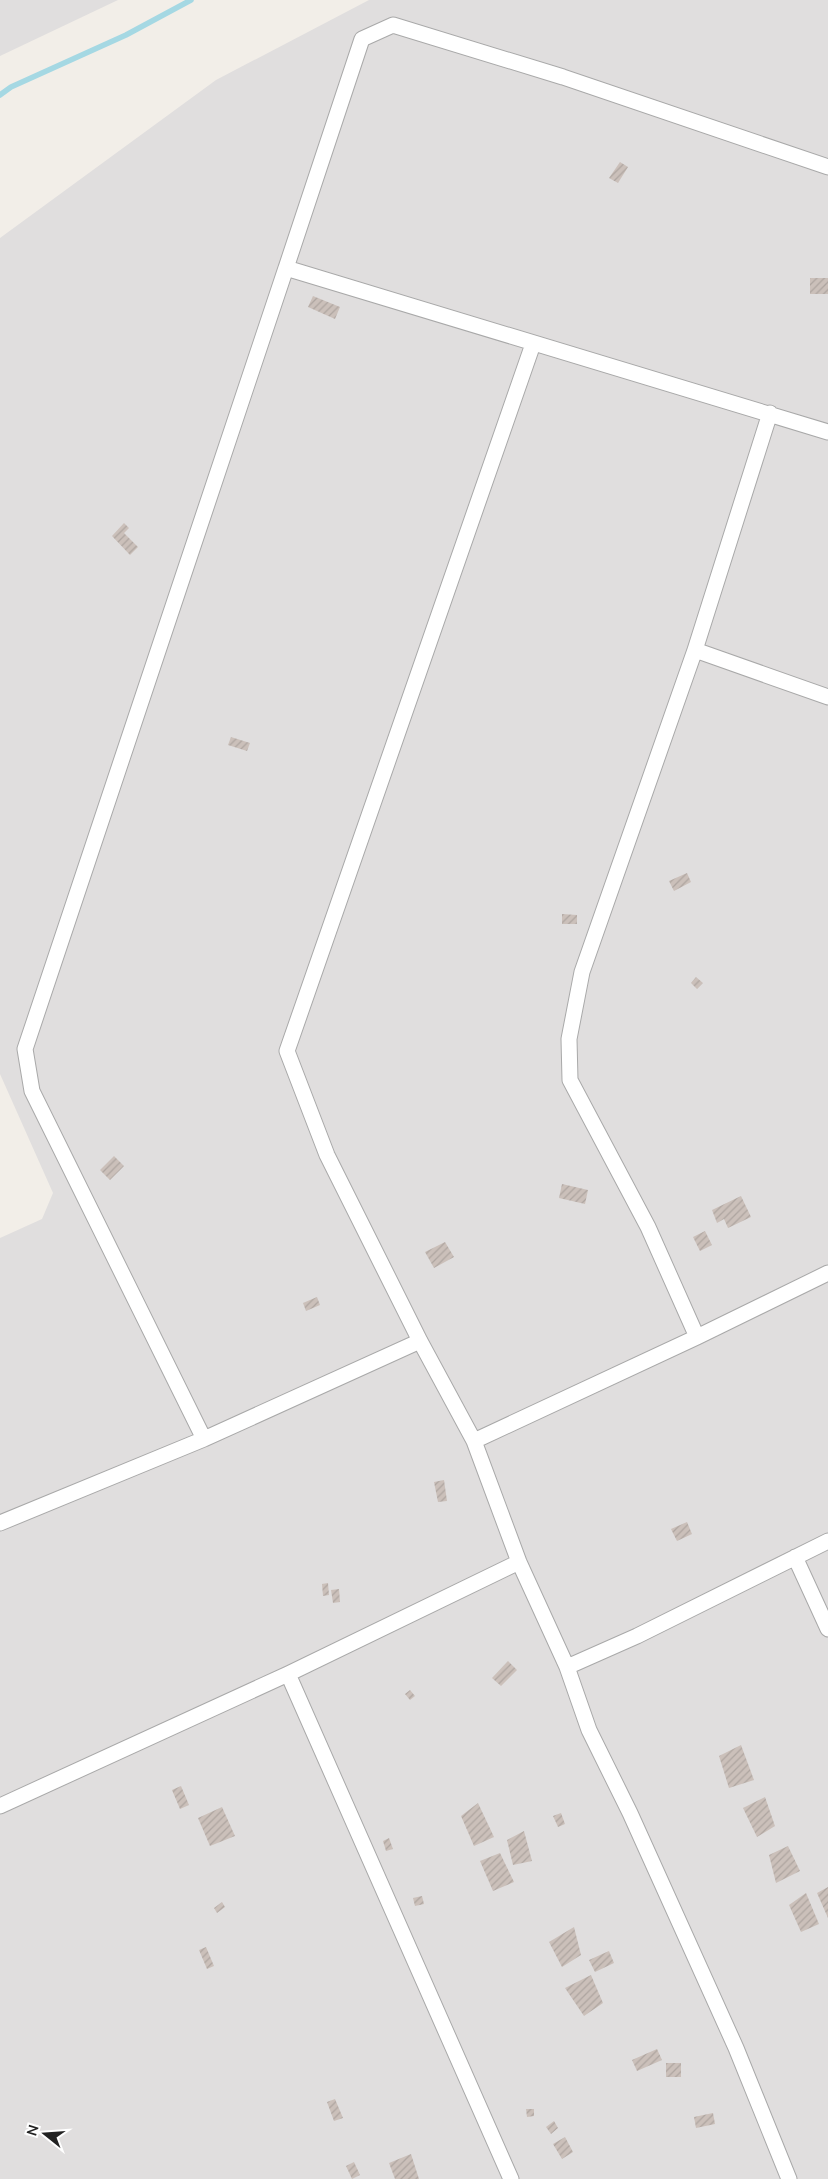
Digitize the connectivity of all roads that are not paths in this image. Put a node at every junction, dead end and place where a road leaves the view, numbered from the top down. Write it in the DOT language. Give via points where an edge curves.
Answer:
graph roads {
  1 [pos="828,167"];
  2 [pos="286,268"];
  3 [pos="534,344"];
  4 [pos="770,413"];
  5 [pos="828,432"];
  6 [pos="694,650"];
  7 [pos="828,697"];
  8 [pos="828,1273"];
  9 [pos="698,1337"];
  10 [pos="420,1341"];
  11 [pos="204,1438"];
  12 [pos="474,1441"];
  13 [pos="0,1523"];
  14 [pos="828,1541"];
  15 [pos="796,1557"];
  16 [pos="518,1562"];
  17 [pos="828,1629"];
  18 [pos="567,1667"];
  19 [pos="288,1674"];
  20 [pos="0,1806"];
  21 [pos="511,2179"];
  22 [pos="789,2179"];
  1 -- 2 [label="street" via="563,77 393,25 362,39"];
  2 -- 3 [label="street"];
  2 -- 11 [label="street" via="25,1049 32,1091"];
  3 -- 4 [label="street"];
  3 -- 10 [label="street" via="287,1051 327,1155"];
  4 -- 5 [label="street"];
  4 -- 6 [label="street"];
  6 -- 7 [label="street"];
  6 -- 9 [label="street" via="582,972 569,1039 570,1080 648,1227"];
  8 -- 9 [label="street"];
  9 -- 12 [label="street"];
  10 -- 11 [label="street"];
  10 -- 12 [label="street"];
  11 -- 13 [label="street"];
  12 -- 16 [label="street"];
  14 -- 15 [label="street"];
  15 -- 17 [label="street"];
  15 -- 18 [label="street"];
  16 -- 18 [label="street"];
  16 -- 19 [label="street"];
  18 -- 22 [label="street" via="589,1730 732,2039"];
  19 -- 20 [label="street"];
  19 -- 21 [label="street"];
}
